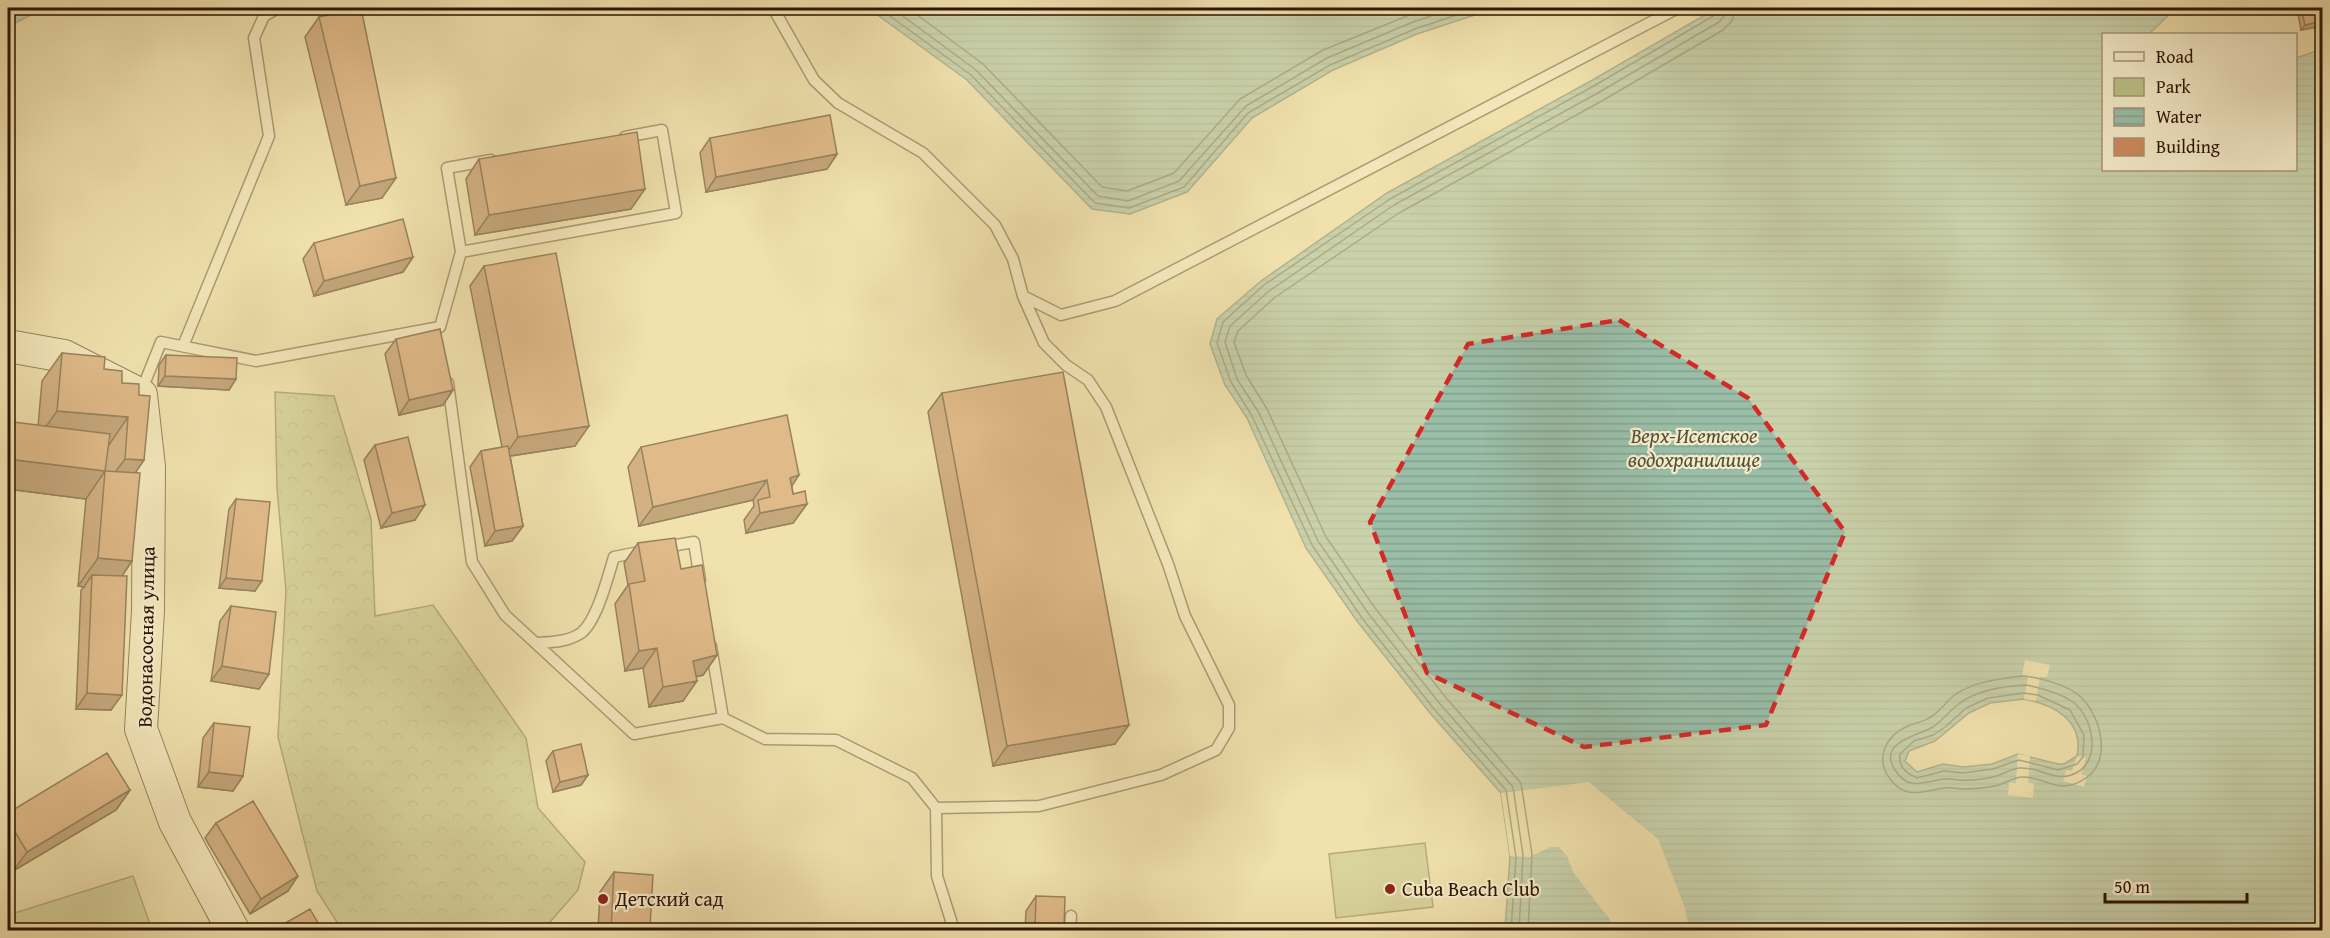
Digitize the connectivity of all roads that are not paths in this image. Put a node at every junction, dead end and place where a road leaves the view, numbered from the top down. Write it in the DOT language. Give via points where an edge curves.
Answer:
graph roads {
  1 [pos="278,8"];
  2 [pos="773,8"];
  3 [pos="1678,8"];
  4 [pos="616,138"];
  5 [pos="503,158"];
  6 [pos="461,252"];
  7 [pos="1023,296"];
  8 [pos="440,327"];
  9 [pos="441,338"];
  10 [pos="8,346"];
  11 [pos="183,346"];
  12 [pos="446,374"];
  13 [pos="141,395"];
  14 [pos="702,589"];
  15 [pos="709,636"];
  16 [pos="536,643"];
  17 [pos="723,718"];
  18 [pos="936,808"];
  19 [pos="1071,916"];
  20 [pos="233,930"];
  21 [pos="954,930"];
  22 [pos="1070,930"];
  1 -- 11 [label="lane" via="264,16 254,38 268,136"];
  2 -- 7 [label="lane" via="814,80 838,103 923,153 994,225 1013,259"];
  3 -- 7 [label="lane" via="1115,301 1061,315"];
  4 -- 6 [label="lane" via="662,130 676,213"];
  5 -- 6 [label="lane" via="447,168"];
  6 -- 8 [label="lane"];
  7 -- 18 [label="lane" via="1044,344 1088,380 1106,407 1185,616 1229,705 1229,728 1216,750 1161,775 1039,806"];
  8 -- 9 [label="lane"];
  8 -- 11 [label="lane" via="256,361"];
  10 -- 13 [label="street" via="64,356"];
  11 -- 13 [label="lane" via="161,342"];
  12 -- 16 [label="lane" via="472,562 505,615"];
  13 -- 20 [label="street, Водонасосная улица" via="149,467 148,610 141,729 175,822"];
  14 -- 16 [label="lane" via="694,542 614,557 602,599 582,632 560,641"];
  15 -- 17 [label="lane"];
  16 -- 17 [label="lane" via="634,734"];
  17 -- 18 [label="lane" via="765,740 836,740 912,778"];
  18 -- 21 [label="lane" via="938,876"];
  19 -- 22 [label="lane"];
}
